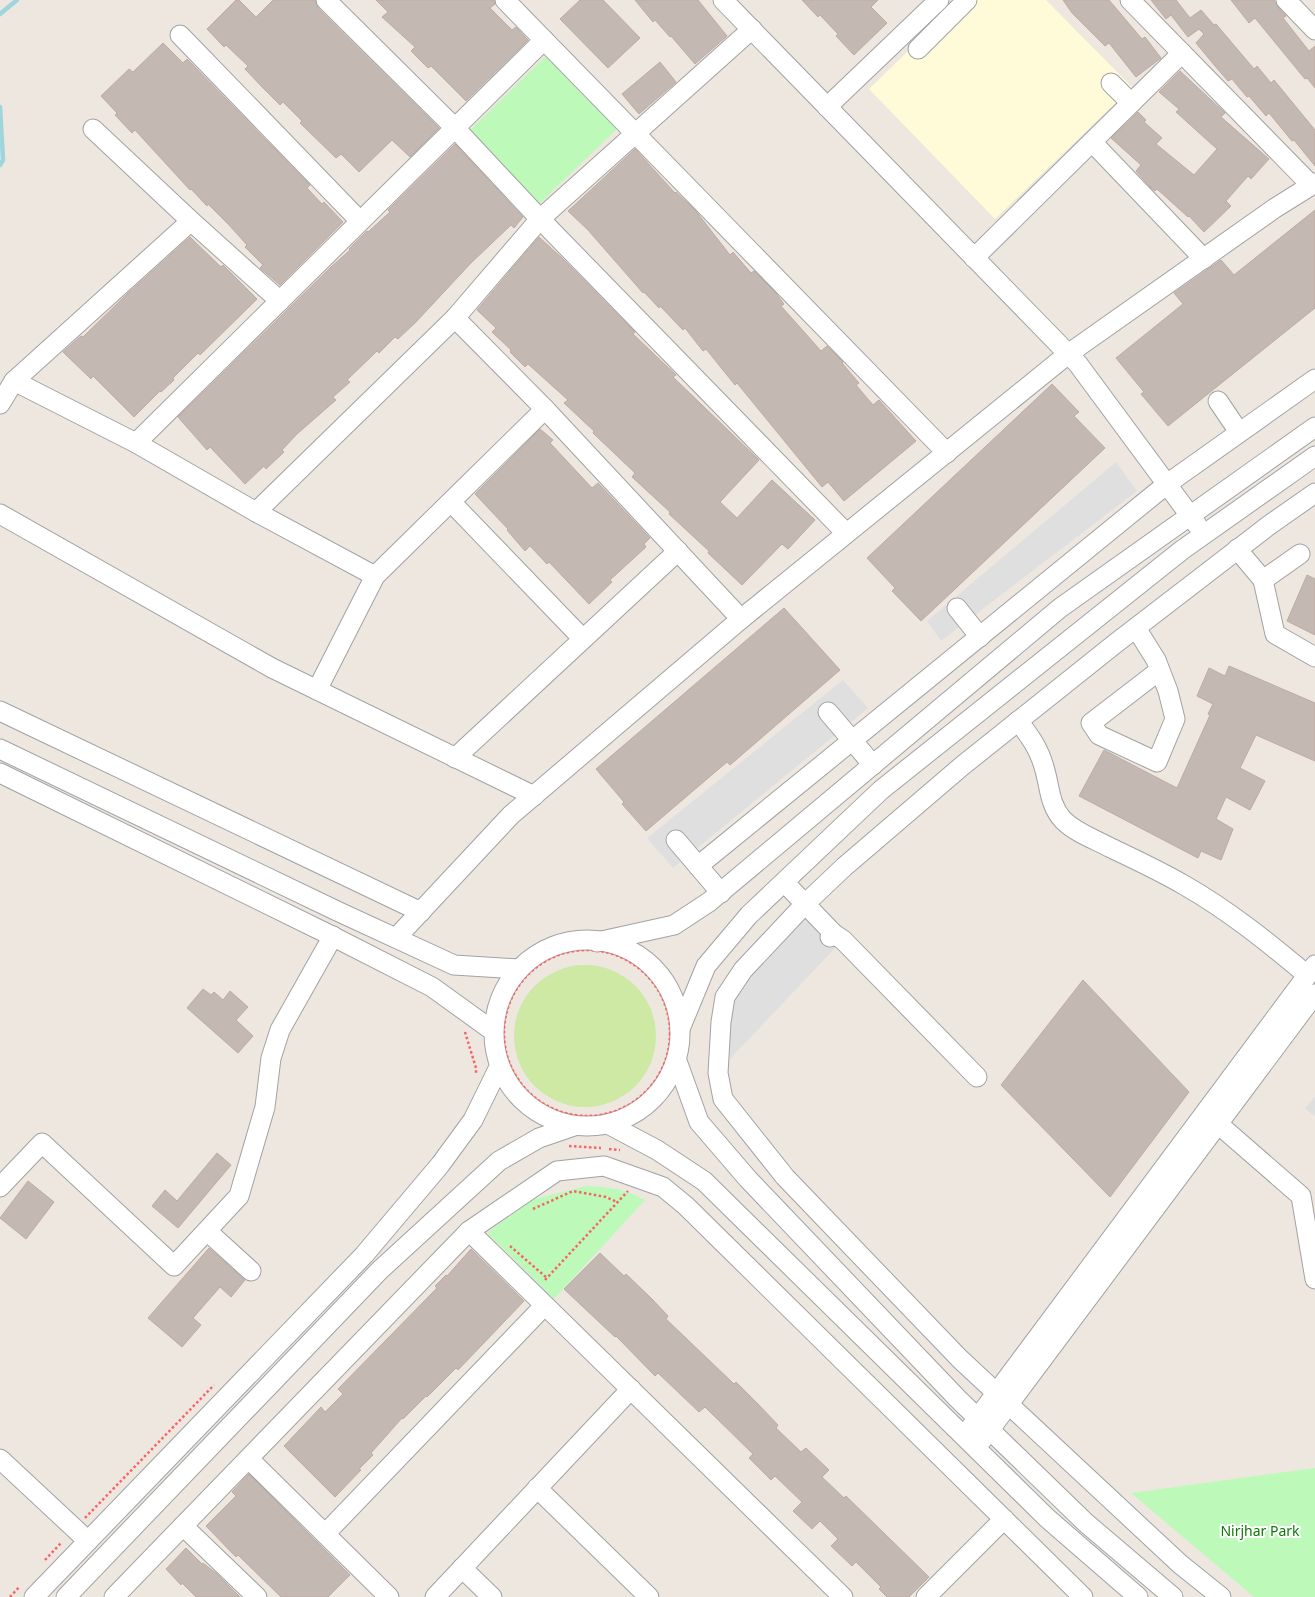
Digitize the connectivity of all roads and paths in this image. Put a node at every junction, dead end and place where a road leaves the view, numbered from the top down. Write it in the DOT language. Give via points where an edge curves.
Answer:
graph roads {
  1 [pos="326,0"];
  2 [pos="505,0"];
  3 [pos="723,0"];
  4 [pos="967,0"];
  5 [pos="1130,0"];
  6 [pos="1286,0"];
  7 [pos="934,5"];
  8 [pos="946,21"];
  9 [pos="752,29"];
  10 [pos="1315,30"];
  11 [pos="180,35"];
  12 [pos="544,40"];
  13 [pos="918,49"];
  14 [pos="1182,53"];
  15 [pos="1111,83"];
  16 [pos="1131,102"];
  17 [pos="827,107"];
  18 [pos="455,128"];
  19 [pos="93,129"];
  20 [pos="634,134"];
  21 [pos="1092,142"];
  22 [pos="1313,184"];
  23 [pos="540,219"];
  24 [pos="191,221"];
  25 [pos="360,221"];
  26 [pos="974,258"];
  27 [pos="1204,258"];
  28 [pos="280,301"];
  29 [pos="455,318"];
  30 [pos="1068,354"];
  31 [pos="1315,379"];
  32 [pos="14,381"];
  33 [pos="1218,402"];
  34 [pos="0,404"];
  35 [pos="545,409"];
  36 [pos="1315,428"];
  37 [pos="1239,432"];
  38 [pos="136,443"];
  39 [pos="947,452"];
  40 [pos="1315,456"];
  41 [pos="1167,484"];
  42 [pos="1315,493"];
  43 [pos="1251,501"];
  44 [pos="451,502"];
  45 [pos="256,512"];
  46 [pos="0,514"];
  47 [pos="1190,516"];
  48 [pos="1268,526"];
  49 [pos="846,533"];
  50 [pos="1204,534"];
  51 [pos="1238,549"];
  52 [pos="678,551"];
  53 [pos="1300,554"];
  54 [pos="375,576"];
  55 [pos="1263,580"];
  56 [pos="958,608"];
  57 [pos="741,618"];
  58 [pos="1136,628"];
  59 [pos="980,636"];
  60 [pos="583,639"];
  61 [pos="1315,657"];
  62 [pos="1160,670"];
  63 [pos="317,690"];
  64 [pos="0,711"];
  65 [pos="828,712"];
  66 [pos="1018,721"];
  67 [pos="853,740"];
  68 [pos="0,748"];
  69 [pos="455,758"];
  70 [pos="874,765"];
  71 [pos="0,773"];
  72 [pos="534,796"];
  73 [pos="676,840"];
  74 [pos="698,866"];
  75 [pos="784,882"];
  76 [pos="721,892"];
  77 [pos="805,904"];
  78 [pos="420,912"];
  79 [pos="332,936"];
  80 [pos="396,938"];
  81 [pos="597,942"];
  82 [pos="519,969"];
  83 [pos="1311,970"];
  84 [pos="1315,994"];
  85 [pos="667,1009"];
  86 [pos="462,1027"];
  87 [pos="680,1029"];
  88 [pos="493,1031"];
  89 [pos="676,1061"];
  90 [pos="499,1066"];
  91 [pos="977,1077"];
  92 [pos="476,1080"];
  93 [pos="1211,1118"];
  94 [pos="608,1124"];
  95 [pos="574,1126"];
  96 [pos="704,1181"];
  97 [pos="0,1187"];
  98 [pos="628,1192"];
  99 [pos="618,1202"];
  100 [pos="686,1206"];
  101 [pos="525,1213"];
  102 [pos="207,1231"];
  103 [pos="468,1231"];
  104 [pos="503,1240"];
  105 [pos="859,1256"];
  106 [pos="251,1270"];
  107 [pos="839,1274"];
  108 [pos="1315,1279"];
  109 [pos="544,1306"];
  110 [pos="216,1383"];
  111 [pos="630,1389"];
  112 [pos="1002,1399"];
  113 [pos="983,1424"];
  114 [pos="970,1442"];
  115 [pos="249,1458"];
  116 [pos="0,1460"];
  117 [pos="537,1488"];
  118 [pos="1004,1519"];
  119 [pos="81,1522"];
  120 [pos="183,1526"];
  121 [pos="325,1534"];
  122 [pos="88,1542"];
  123 [pos="462,1568"];
  124 [pos="1125,1593"];
  125 [pos="643,1595"];
  126 [pos="34,1597"];
  127 [pos="66,1597"];
  128 [pos="114,1597"];
  129 [pos="257,1597"];
  130 [pos="389,1597"];
  131 [pos="435,1597"];
  132 [pos="492,1597"];
  133 [pos="843,1597"];
  134 [pos="926,1597"];
  135 [pos="1083,1597"];
  136 [pos="1173,1597"];
  137 [pos="1221,1597"];
  1 -- 18 [label="street"];
  2 -- 12 [label="street"];
  3 -- 9 [label="street"];
  4 -- 8 [label="street"];
  5 -- 14 [label="street"];
  6 -- 10 [label="street"];
  7 -- 8 [label="street"];
  7 -- 17 [label="street"];
  8 -- 13 [label="street"];
  9 -- 17 [label="street"];
  9 -- 20 [label="street"];
  11 -- 25 [label="street"];
  12 -- 18 [label="street"];
  12 -- 20 [label="street"];
  14 -- 16 [label="street"];
  14 -- 22 [label="street"];
  15 -- 16 [label="street"];
  16 -- 21 [label="street"];
  17 -- 26 [label="street"];
  18 -- 23 [label="street"];
  18 -- 25 [label="street"];
  19 -- 24 [label="street"];
  20 -- 23 [label="street"];
  20 -- 39 [label="street"];
  21 -- 26 [label="street"];
  21 -- 27 [label="street"];
  22 -- 27 [label="street"];
  23 -- 29 [label="street"];
  23 -- 49 [label="street"];
  24 -- 28 [label="street"];
  24 -- 32 [label="street"];
  25 -- 28 [label="street"];
  26 -- 30 [label="street"];
  27 -- 30 [label="street"];
  28 -- 38 [label="street"];
  29 -- 35 [label="street"];
  29 -- 45 [label="street"];
  30 -- 39 [label="street"];
  30 -- 41 [label="street"];
  31 -- 37 [label="street"];
  32 -- 34 [label="street"];
  32 -- 38 [label="street"];
  33 -- 37 [label="street"];
  35 -- 44 [label="street"];
  35 -- 52 [label="street"];
  36 -- 47 [label="street"];
  37 -- 41 [label="street"];
  38 -- 45 [label="street"];
  39 -- 49 [label="street"];
  40 -- 43 [label="street"];
  41 -- 47 [label="street"];
  41 -- 59 [label="street"];
  42 -- 48 [label="street"];
  43 -- 48 [label="street"];
  43 -- 50 [label="street"];
  44 -- 54 [label="street"];
  44 -- 60 [label="street"];
  45 -- 54 [label="street"];
  46 -- 63 [label="street" via="272,668"];
  47 -- 50 [label="street"];
  47 -- 70 [label="street" via="1060,608"];
  48 -- 51 [label="street"];
  49 -- 57 [label="street"];
  50 -- 75 [label="street" via="881,790"];
  51 -- 55 [label="street"];
  51 -- 58 [label="street"];
  52 -- 57 [label="street"];
  52 -- 60 [label="street"];
  53 -- 55 [label="street"];
  54 -- 63 [label="street"];
  55 -- 61 [label="street" via="1275,634"];
  56 -- 59 [label="street"];
  57 -- 72 [label="street"];
  58 -- 62 [label="street"];
  58 -- 66 [label="street"];
  59 -- 67 [label="street"];
  60 -- 69 [label="street"];
  62 -- 62 [label="street" via="1175,719 1157,762 1099,735 1091,723"];
  63 -- 69 [label="street"];
  64 -- 78 [label="street"];
  65 -- 67 [label="street"];
  66 -- 77 [label="street" via="859,854"];
  66 -- 83 [label="street" via="1036,744 1054,807 1064,820 1080,832 1185,886"];
  67 -- 70 [label="street"];
  67 -- 74 [label="street"];
  68 -- 80 [label="street"];
  69 -- 72 [label="street"];
  70 -- 76 [label="street"];
  71 -- 79 [label="street"];
  72 -- 78 [label="street" via="511,815"];
  73 -- 74 [label="street"];
  74 -- 76 [label="street"];
  75 -- 77 [label="street"];
  75 -- 87 [label="street" via="749,915 706,966"];
  76 -- 81 [label="street" via="674,925"];
  77 -- 91 [label="street" via="832,935 843,940"];
  77 -- 105 [label="street" via="743,970 726,997 718,1073 723,1099 752,1138"];
  78 -- 80 [label="street"];
  79 -- 88 [label="street" via="432,987"];
  79 -- 102 [label="street" via="280,1030 271,1058 265,1107 239,1196"];
  80 -- 82 [label="street" via="454,965"];
  81 -- 82 [label="street" via="566,942 538,953"];
  81 -- 87 [label="street" via="619,946 649,963 670,992"];
  82 -- 88 [label="street" via="500,999"];
  83 -- 93 [label="street"];
  84 -- 93 [label="street"];
  85 -- 85 [label="path" via="669,1050 662,1070 651,1087 617,1111 597,1116 576,1116 556,1110 537,1100 522,1086 509,1063 503,1037 506,1010 518,986 536,967 560,954 586,950 612,954 636,966 655,985"];
  86 -- 92 [label="path" via="472,1052"];
  87 -- 89 [label="street"];
  88 -- 90 [label="street"];
  89 -- 94 [label="street" via="669,1079 656,1097 638,1112"];
  89 -- 107 [label="street" via="699,1122 748,1179"];
  90 -- 95 [label="street" via="518,1096 529,1106 556,1122"];
  90 -- 122 [label="street" via="473,1120 440,1165 364,1255"];
  93 -- 108 [label="street" via="1301,1196"];
  93 -- 112 [label="street"];
  94 -- 95 [label="street"];
  94 -- 96 [label="street" via="657,1150"];
  95 -- 127 [label="street" via="539,1138 499,1161 380,1270"];
  96 -- 100 [label="street"];
  96 -- 114 [label="street"];
  97 -- 102 [label="street" via="42,1143 174,1266"];
  98 -- 99 [label="path"];
  99 -- 101 [label="path" via="573,1191"];
  99 -- 104 [label="path" via="546,1279"];
  100 -- 103 [label="street" via="663,1187 604,1166 557,1171"];
  100 -- 118 [label="street"];
  102 -- 106 [label="street"];
  103 -- 109 [label="street"];
  103 -- 115 [label="street"];
  105 -- 107 [label="street"];
  105 -- 112 [label="street"];
  107 -- 113 [label="street"];
  109 -- 111 [label="street"];
  109 -- 121 [label="street"];
  110 -- 119 [label="path"];
  111 -- 117 [label="street"];
  111 -- 133 [label="street"];
  112 -- 113 [label="street"];
  112 -- 137 [label="street" via="1180,1564"];
  113 -- 114 [label="street"];
  113 -- 136 [label="street" via="1086,1523"];
  114 -- 124 [label="street"];
  115 -- 120 [label="street"];
  115 -- 121 [label="street"];
  116 -- 122 [label="street"];
  117 -- 123 [label="street"];
  117 -- 125 [label="street"];
  118 -- 134 [label="street"];
  118 -- 135 [label="street"];
  120 -- 128 [label="street"];
  120 -- 129 [label="street"];
  121 -- 130 [label="street"];
  122 -- 126 [label="street"];
  123 -- 131 [label="street"];
  123 -- 132 [label="street"];
}
